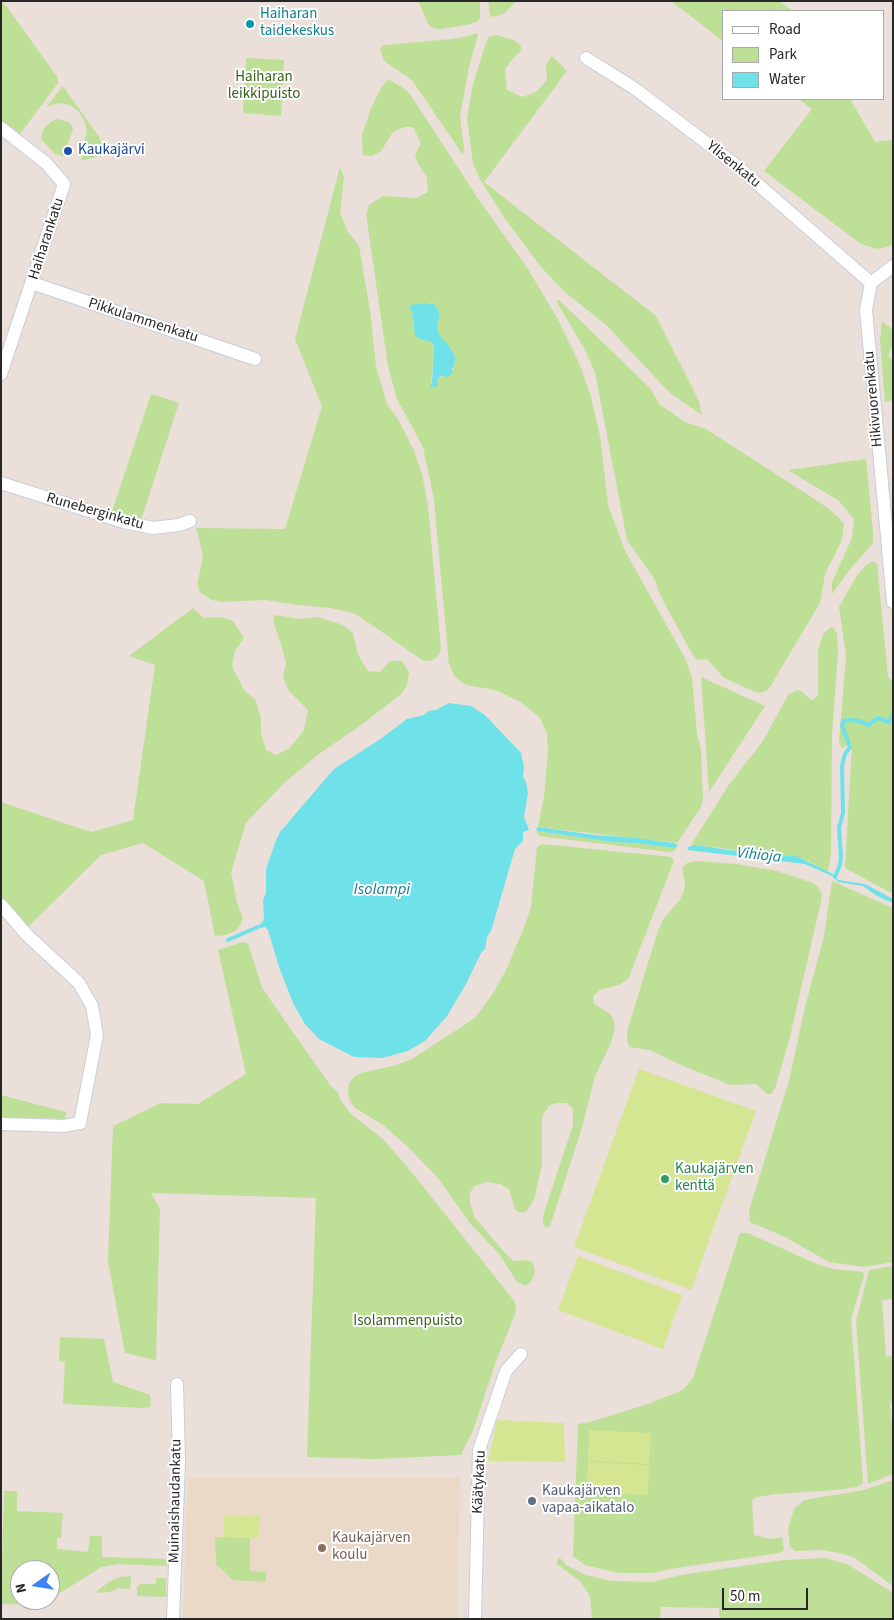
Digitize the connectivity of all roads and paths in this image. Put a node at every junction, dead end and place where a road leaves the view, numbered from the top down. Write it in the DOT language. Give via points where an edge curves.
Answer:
graph roads {
  1 [pos="586,58"];
  2 [pos="1,128"];
  3 [pos="893,266"];
  4 [pos="32,283"];
  5 [pos="871,283"];
  6 [pos="255,359"];
  7 [pos="1,374"];
  8 [pos="1,483"];
  9 [pos="190,521"];
  10 [pos="893,602"];
  11 [pos="1,905"];
  12 [pos="1,1124"];
  13 [pos="521,1354"];
  14 [pos="177,1384"];
  15 [pos="173,1619"];
  16 [pos="475,1619"];
  1 -- 5 [label="street, Ylisenkatu" via="634,88 737,166"];
  2 -- 4 [label="street, Haiharankatu" via="46,163 64,184"];
  3 -- 5 [label="street"];
  4 -- 6 [label="street, Pikkulammenkatu"];
  4 -- 7 [label="street, Haiharankatu"];
  5 -- 10 [label="street, Hikivuorenkatu" via="866,310"];
  8 -- 9 [label="street, Runeberginkatu" via="152,528"];
  11 -- 12 [label="street" via="28,936 79,983 92,1006 97,1035 80,1123 64,1126"];
  13 -- 16 [label="street, Käätykatu" via="506,1371 480,1450"];
  14 -- 15 [label="street, Muinaishaudankatu" via="179,1461"];
}
